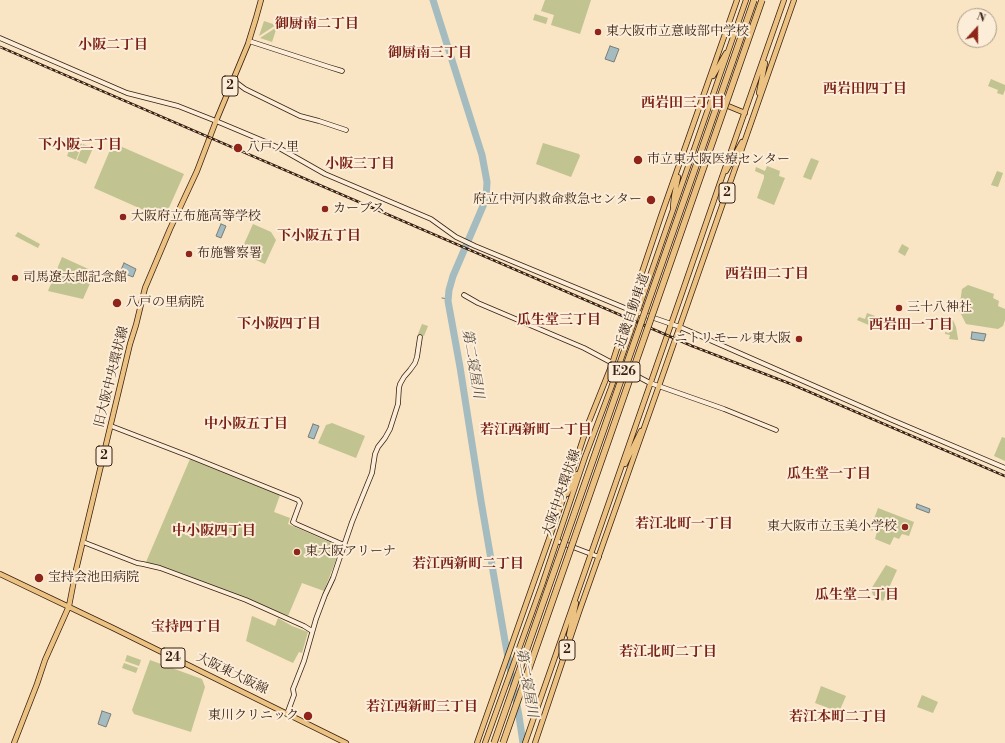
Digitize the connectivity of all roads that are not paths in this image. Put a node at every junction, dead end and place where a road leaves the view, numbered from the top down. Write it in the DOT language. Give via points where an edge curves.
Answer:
graph roads {
  1 [pos="261,0"];
  2 [pos="737,0"];
  3 [pos="746,0"];
  4 [pos="754,0"];
  5 [pos="762,0"];
  6 [pos="784,0"];
  7 [pos="794,0"];
  8 [pos="0,38"];
  9 [pos="772,38"];
  10 [pos="249,41"];
  11 [pos="732,41"];
  12 [pos="342,71"];
  13 [pos="233,80"];
  14 [pos="705,92"];
  15 [pos="712,99"];
  16 [pos="757,107"];
  17 [pos="745,113"];
  18 [pos="216,121"];
  19 [pos="749,129"];
  20 [pos="346,130"];
  21 [pos="682,156"];
  22 [pos="719,184"];
  23 [pos="672,214"];
  24 [pos="464,295"];
  25 [pos="629,309"];
  26 [pos="638,312"];
  27 [pos="671,324"];
  28 [pos="680,327"];
  29 [pos="420,337"];
  30 [pos="612,364"];
  31 [pos="618,367"];
  32 [pos="650,383"];
  33 [pos="659,386"];
  34 [pos="650,413"];
  35 [pos="111,426"];
  36 [pos="776,430"];
  37 [pos="586,458"];
  38 [pos="1005,468"];
  39 [pos="613,490"];
  40 [pos="558,512"];
  41 [pos="557,541"];
  42 [pos="83,542"];
  43 [pos="344,545"];
  44 [pos="591,553"];
  45 [pos="599,556"];
  46 [pos="0,574"];
  47 [pos="577,592"];
  48 [pos="69,606"];
  49 [pos="312,631"];
  50 [pos="562,662"];
  51 [pos="287,714"];
  52 [pos="14,743"];
  53 [pos="346,743"];
  54 [pos="477,743"];
  55 [pos="485,743"];
  56 [pos="494,743"];
  57 [pos="503,743"];
  58 [pos="525,743"];
  59 [pos="535,743"];
  1 -- 10 [label="main road, 旧大阪中央環状線 / 2"];
  2 -- 14 [label="main road"];
  3 -- 11 [label="main road, 大阪中央環状線"];
  4 -- 56 [label="highway, 近畿自動車道 / E26, bridge"];
  5 -- 57 [label="highway, 近畿自動車道 / E26, bridge"];
  6 -- 9 [label="main road, 2"];
  7 -- 16 [label="main road, 2"];
  8 -- 18 [label="street" via="127,93 178,106"];
  9 -- 16 [label="main road"];
  9 -- 17 [label="main road, 2"];
  10 -- 12 [label="street"];
  10 -- 13 [label="main road, 旧大阪中央環状線 / 2"];
  11 -- 14 [label="main road"];
  11 -- 15 [label="main road, 大阪中央環状線"];
  13 -- 18 [label="main road, 旧大阪中央環状線 / 2"];
  13 -- 20 [label="street" via="245,89 300,116"];
  14 -- 21 [label="main road"];
  15 -- 17 [label="main road"];
  15 -- 23 [label="main road, 大阪中央環状線"];
  16 -- 19 [label="main road, 2"];
  17 -- 22 [label="main road, 2"];
  18 -- 25 [label="street" via="281,149 325,174 431,219 456,237 475,246"];
  18 -- 35 [label="main road, 旧大阪中央環状線 / 2" via="197,171 145,288"];
  19 -- 22 [label="main road"];
  19 -- 28 [label="main road, 2"];
  21 -- 23 [label="main road"];
  21 -- 25 [label="main road"];
  22 -- 27 [label="main road, 2"];
  23 -- 26 [label="main road, 大阪中央環状線"];
  24 -- 30 [label="street" via="584,348"];
  25 -- 26 [label="street"];
  25 -- 30 [label="main road"];
  26 -- 27 [label="street"];
  26 -- 31 [label="main road, 大阪中央環状線"];
  27 -- 28 [label="street"];
  27 -- 32 [label="main road, 2"];
  28 -- 33 [label="main road, 2"];
  28 -- 38 [label="street"];
  29 -- 43 [label="street" via="415,363 400,384 398,404 390,429 375,454 372,473"];
  30 -- 31 [label="street"];
  30 -- 40 [label="main road"];
  31 -- 32 [label="street"];
  31 -- 37 [label="main road, 大阪中央環状線"];
  32 -- 33 [label="street"];
  32 -- 39 [label="main road, 2"];
  33 -- 34 [label="main road, 2"];
  33 -- 36 [label="street"];
  34 -- 39 [label="main road"];
  34 -- 45 [label="main road, 2"];
  35 -- 42 [label="main road, 旧大阪中央環状線 / 2"];
  35 -- 43 [label="street" via="298,500 300,503 293,522"];
  37 -- 40 [label="main road"];
  37 -- 41 [label="main road, 大阪中央環状線"];
  39 -- 44 [label="main road, 2"];
  40 -- 54 [label="main road"];
  41 -- 44 [label="street"];
  41 -- 55 [label="main road, 大阪中央環状線"];
  42 -- 48 [label="main road, 旧大阪中央環状線 / 2"];
  42 -- 49 [label="street" via="246,600"];
  43 -- 49 [label="street"];
  44 -- 45 [label="street"];
  44 -- 47 [label="main road, 2"];
  45 -- 50 [label="main road, 2"];
  46 -- 48 [label="main road, 大阪東大阪線 / 24"];
  47 -- 50 [label="main road"];
  47 -- 58 [label="main road, 2"];
  48 -- 51 [label="main road, 大阪東大阪線 / 24"];
  48 -- 52 [label="main road, 旧大阪中央環状線 / 2" via="45,660"];
  49 -- 51 [label="street"];
  50 -- 59 [label="main road, 2"];
  51 -- 53 [label="main road, 大阪東大阪線 / 24"];
}
